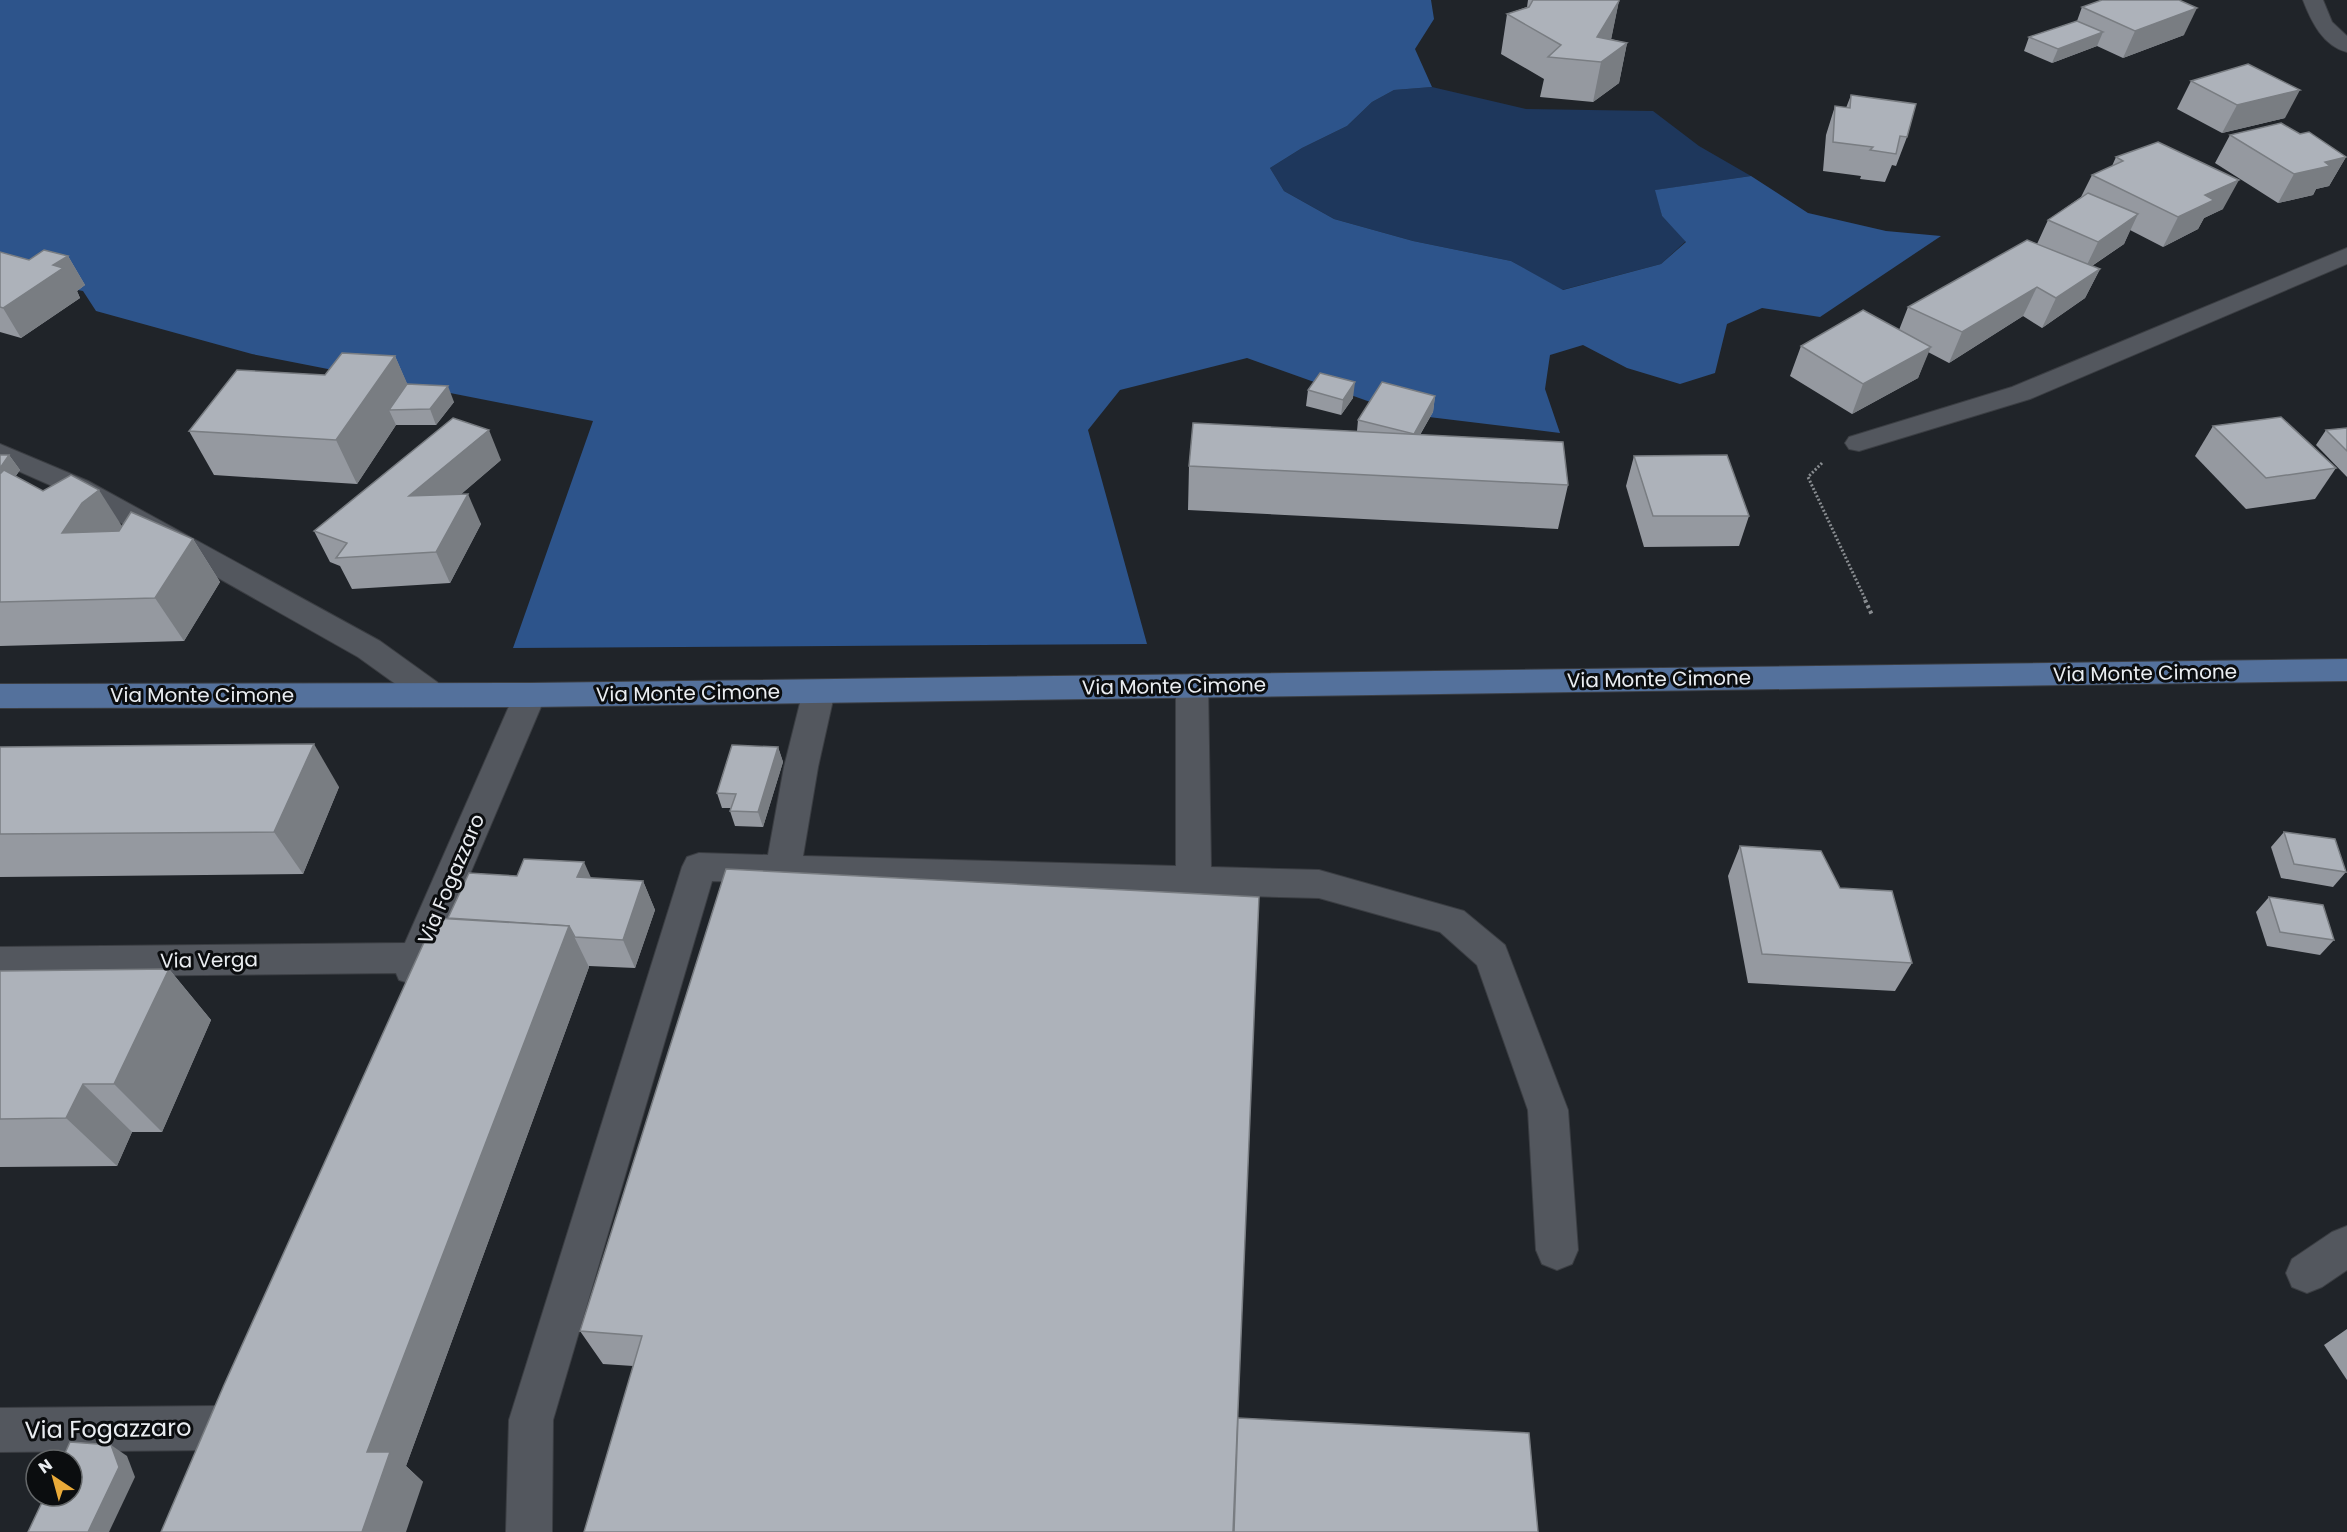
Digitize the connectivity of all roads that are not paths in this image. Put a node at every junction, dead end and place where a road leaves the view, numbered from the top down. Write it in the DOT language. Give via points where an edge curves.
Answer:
graph roads {
  1 [pos="2313,0"];
  2 [pos="2347,23"];
  3 [pos="2323,25"];
  4 [pos="2347,46"];
  5 [pos="2347,255"];
  6 [pos="1859,443"];
  7 [pos="0,453"];
  8 [pos="2347,670"];
  9 [pos="1192,685"];
  10 [pos="819,691"];
  11 [pos="433,695"];
  12 [pos="530,695"];
  13 [pos="0,696"];
  14 [pos="783,869"];
  15 [pos="1194,880"];
  16 [pos="417,958"];
  17 [pos="0,962"];
  18 [pos="398,1002"];
  19 [pos="2347,1246"];
  20 [pos="1557,1250"];
  21 [pos="2307,1273"];
  22 [pos="216,1427"];
  23 [pos="0,1430"];
  24 [pos="530,1532"];
  1 -- 3 [label="street"];
  2 -- 3 [label="street"];
  3 -- 4 [label="street"];
  5 -- 6 [label="street" via="2021,393"];
  7 -- 11 [label="street" via="78,487 369,649"];
  8 -- 9 [label="main road, Via Monte Cimone"];
  9 -- 10 [label="main road, Via Monte Cimone"];
  9 -- 15 [label="street"];
  10 -- 12 [label="main road, Via Monte Cimone"];
  10 -- 14 [label="street"];
  11 -- 12 [label="main road, Via Monte Cimone"];
  11 -- 13 [label="main road, Via Monte Cimone"];
  12 -- 16 [label="street, Via Fogazzaro"];
  14 -- 15 [label="street"];
  14 -- 24 [label="street" via="699,867 531,1420"];
  15 -- 20 [label="street" via="1319,884 1451,921 1492,956 1548,1110"];
  16 -- 17 [label="street, Via Verga"];
  16 -- 18 [label="street, Via Fogazzaro"];
  19 -- 21 [label="street"];
  22 -- 23 [label="street, Via Fogazzaro"];
}
